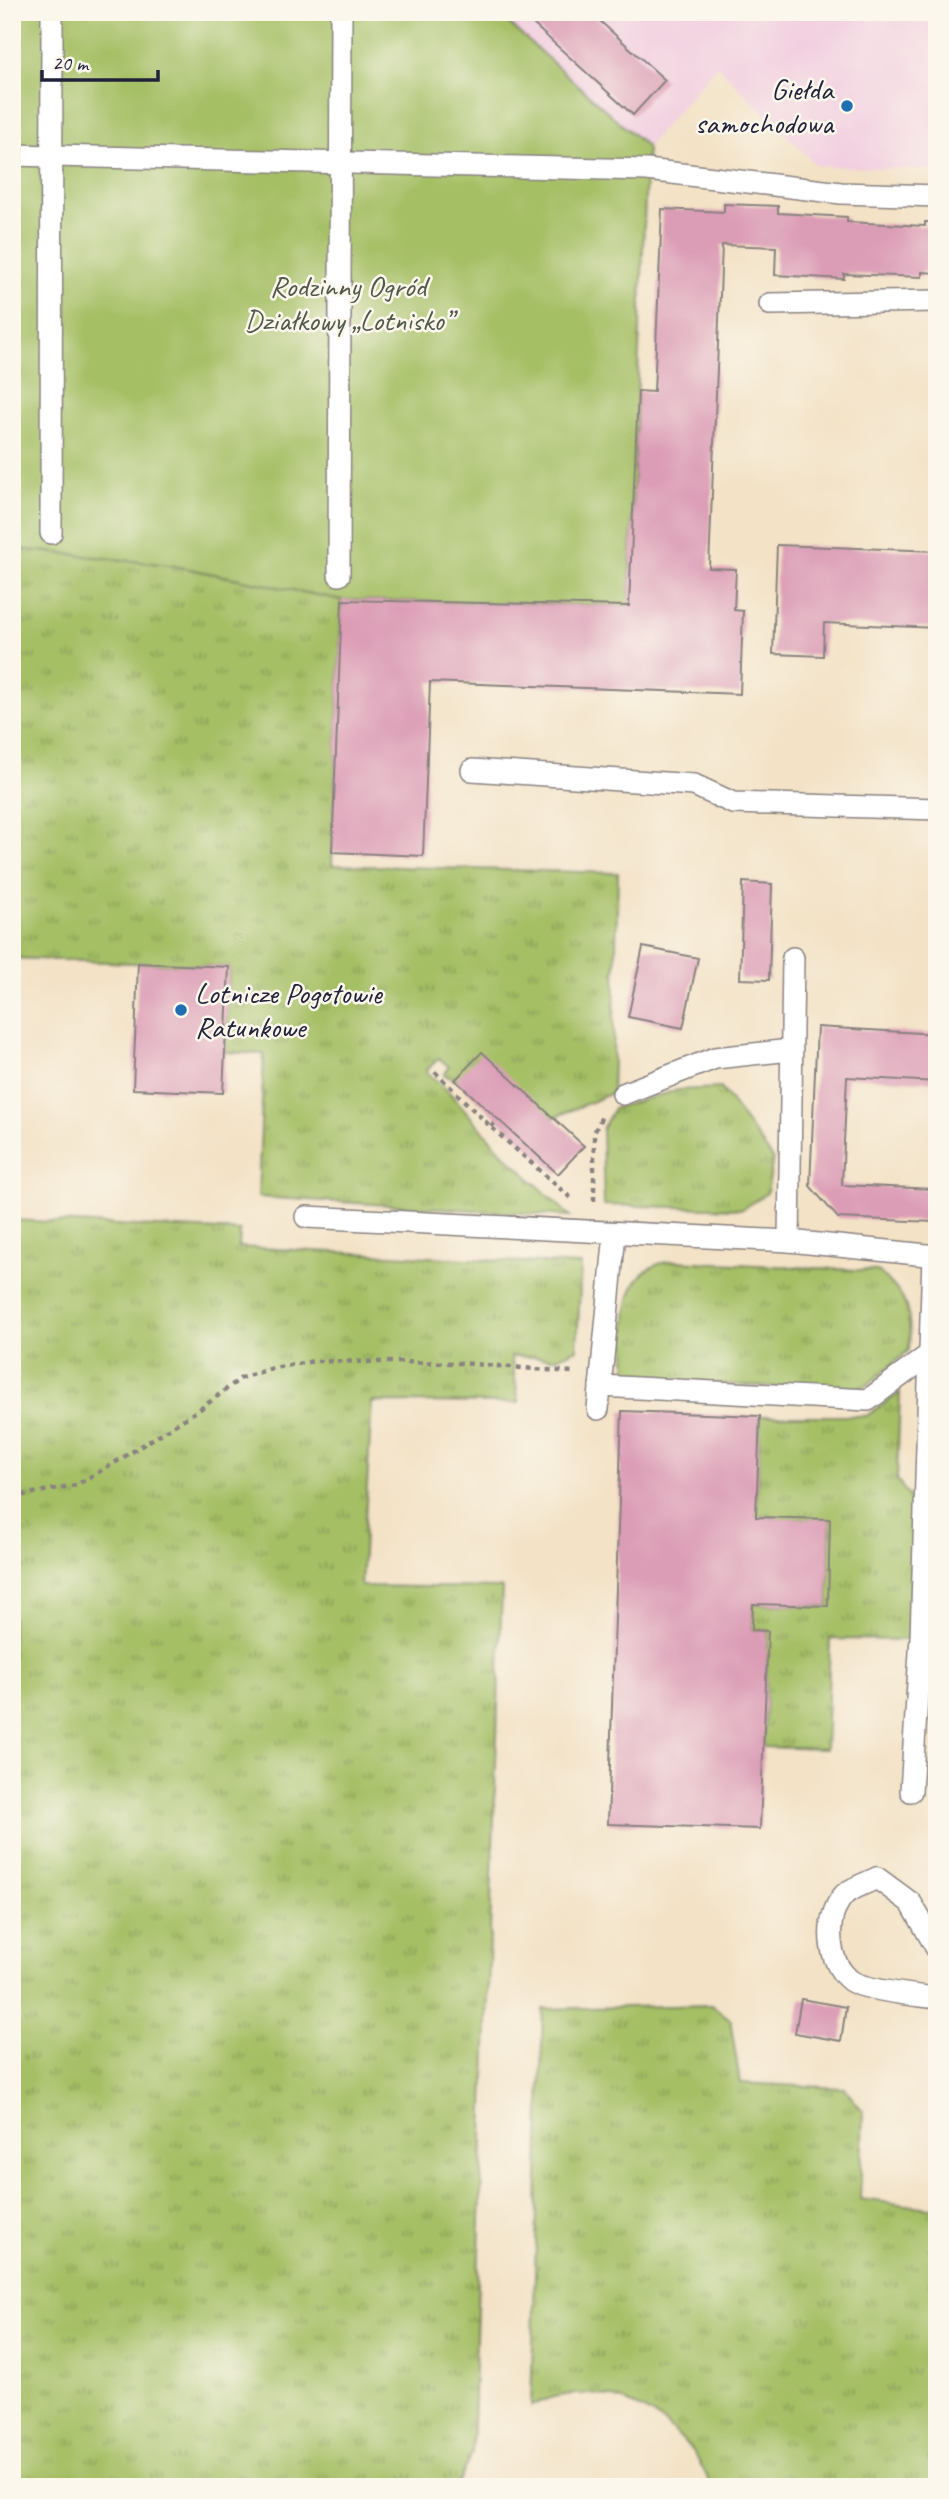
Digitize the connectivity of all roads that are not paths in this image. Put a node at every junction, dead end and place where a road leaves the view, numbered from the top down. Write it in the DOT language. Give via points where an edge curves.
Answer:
graph roads {
  1 [pos="52,12"];
  2 [pos="341,12"];
  3 [pos="12,155"];
  4 [pos="52,156"];
  5 [pos="340,163"];
  6 [pos="937,196"];
  7 [pos="937,301"];
  8 [pos="770,304"];
  9 [pos="51,533"];
  10 [pos="338,575"];
  11 [pos="472,770"];
  12 [pos="937,809"];
  13 [pos="793,958"];
  14 [pos="791,1050"];
  15 [pos="623,1094"];
  16 [pos="306,1217"];
  17 [pos="601,1228"];
  18 [pos="789,1241"];
  19 [pos="935,1256"];
  20 [pos="930,1354"];
  21 [pos="601,1380"];
  22 [pos="598,1409"];
  23 [pos="911,1791"];
  24 [pos="937,1949"];
  25 [pos="937,1998"];
  1 -- 4 [label="lane"];
  2 -- 5 [label="lane"];
  3 -- 4 [label="lane"];
  4 -- 5 [label="lane"];
  4 -- 9 [label="lane"];
  5 -- 6 [label="lane" via="647,170 841,192"];
  5 -- 10 [label="lane"];
  7 -- 8 [label="lane"];
  11 -- 12 [label="lane" via="694,785 733,803"];
  13 -- 14 [label="lane"];
  14 -- 15 [label="lane" via="715,1058"];
  14 -- 18 [label="lane"];
  16 -- 17 [label="lane"];
  17 -- 18 [label="lane"];
  17 -- 21 [label="lane"];
  18 -- 19 [label="lane"];
  19 -- 20 [label="lane"];
  20 -- 21 [label="lane" via="868,1400"];
  20 -- 23 [label="lane"];
  21 -- 22 [label="lane"];
  24 -- 25 [label="lane" via="911,1903 877,1878 843,1895 830,1926 834,1961 852,1982"];
}
